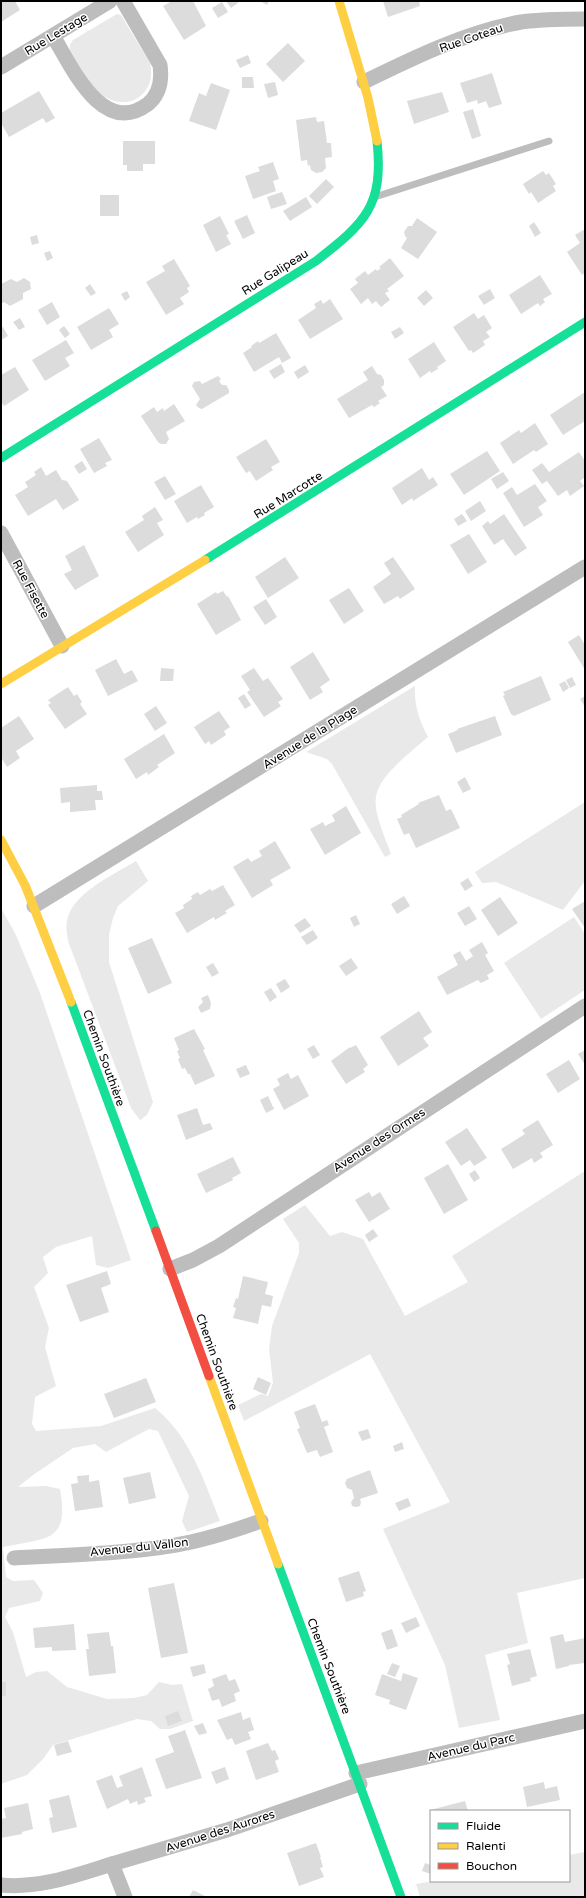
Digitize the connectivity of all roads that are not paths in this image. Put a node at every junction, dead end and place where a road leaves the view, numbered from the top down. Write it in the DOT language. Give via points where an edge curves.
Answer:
graph roads {
  1 [pos="110,1"];
  2 [pos="123,1"];
  3 [pos="339,1"];
  4 [pos="585,18"];
  5 [pos="53,36"];
  6 [pos="1,66"];
  7 [pos="364,82"];
  8 [pos="549,141"];
  9 [pos="374,197"];
  10 [pos="585,322"];
  11 [pos="1,458"];
  12 [pos="1,533"];
  13 [pos="585,567"];
  14 [pos="62,646"];
  15 [pos="1,684"];
  16 [pos="1,840"];
  17 [pos="34,906"];
  18 [pos="585,1006"];
  19 [pos="170,1269"];
  20 [pos="262,1521"];
  21 [pos="14,1558"];
  22 [pos="585,1721"];
  23 [pos="358,1778"];
  24 [pos="112,1864"];
  25 [pos="1,1885"];
  26 [pos="125,1897"];
  27 [pos="401,1897"];
  1 -- 5 [label="street, Rue Lestage"];
  2 -- 5 [label="street" via="160,65 160,85 156,95 141,108 131,112 111,110 92,97"];
  3 -- 7 [label="street, Rue Galipeau"];
  4 -- 7 [label="street, Rue Coteau" via="538,20 491,30 405,62"];
  5 -- 6 [label="street, Rue Lestage"];
  7 -- 9 [label="street, Rue Galipeau" via="375,128 378,157 378,184"];
  8 -- 9 [label="lane"];
  9 -- 11 [label="street, Rue Galipeau" via="360,222 338,244 316,260"];
  10 -- 14 [label="street, Rue Marcotte" via="231,544"];
  12 -- 14 [label="street, Rue Fisette"];
  13 -- 17 [label="street, Avenue de la Plage"];
  14 -- 15 [label="street, Rue Marcotte"];
  16 -- 17 [label="street, Chemin Southière"];
  17 -- 19 [label="street, Chemin Southière"];
  18 -- 19 [label="street, Avenue des Ormes" via="218,1246"];
  19 -- 20 [label="street, Chemin Southière"];
  20 -- 21 [label="street, Avenue du Vallon" via="213,1537 175,1545"];
  20 -- 23 [label="street, Chemin Southière"];
  22 -- 23 [label="street, Avenue du Parc"];
  23 -- 24 [label="street, Avenue des Aurores" via="228,1830"];
  23 -- 27 [label="street, Chemin Southière"];
  24 -- 25 [label="street, Avenue des Aurores" via="46,1883"];
  24 -- 26 [label="street"];
}
